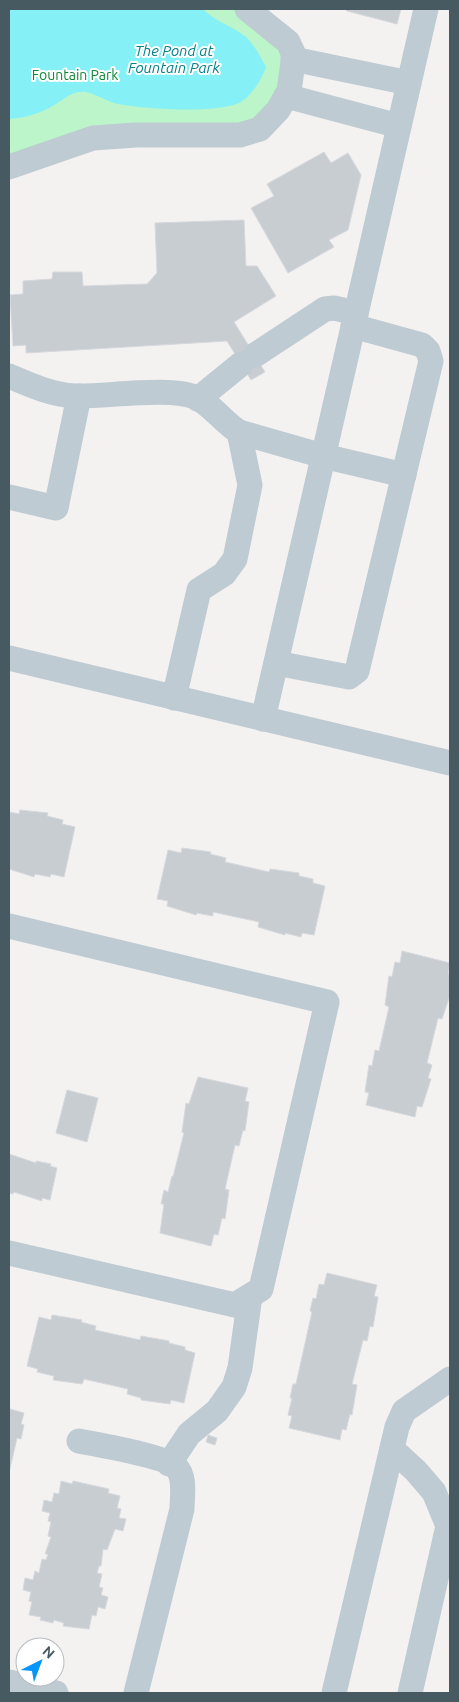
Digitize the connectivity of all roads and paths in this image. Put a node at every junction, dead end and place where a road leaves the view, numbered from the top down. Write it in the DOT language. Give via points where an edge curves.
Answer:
graph roads {
  1 [pos="247,9"];
  2 [pos="426,9"];
  3 [pos="293,59"];
  4 [pos="409,83"];
  5 [pos="286,96"];
  6 [pos="399,126"];
  7 [pos="9,167"];
  8 [pos="355,320"];
  9 [pos="10,381"];
  10 [pos="80,396"];
  11 [pos="198,399"];
  12 [pos="239,432"];
  13 [pos="323,456"];
  14 [pos="404,475"];
  15 [pos="9,497"];
  16 [pos="9,658"];
  17 [pos="276,663"];
  18 [pos="174,698"];
  19 [pos="263,719"];
  20 [pos="450,763"];
  21 [pos="9,926"];
  22 [pos="9,1253"];
  23 [pos="250,1296"];
  24 [pos="450,1380"];
  25 [pos="79,1441"];
  26 [pos="392,1450"];
  27 [pos="169,1464"];
  28 [pos="9,1682"];
  29 [pos="56,1693"];
  30 [pos="136,1693"];
  31 [pos="334,1693"];
  32 [pos="410,1693"];
  1 -- 3 [label="street" via="288,42"];
  2 -- 4 [label="street"];
  3 -- 4 [label="street"];
  3 -- 5 [label="street"];
  4 -- 6 [label="street"];
  5 -- 6 [label="street"];
  5 -- 7 [label="street" via="260,129 240,135 93,138"];
  6 -- 8 [label="street"];
  8 -- 11 [label="street" via="334,308 325,309 248,359"];
  8 -- 13 [label="street"];
  8 -- 14 [label="street" via="422,346 431,360"];
  9 -- 10 [label="street" via="58,394"];
  10 -- 11 [label="street" via="140,393"];
  10 -- 15 [label="street" via="56,508"];
  11 -- 12 [label="street"];
  12 -- 13 [label="street"];
  12 -- 18 [label="street" via="250,485 235,559 224,574 199,590"];
  13 -- 14 [label="street"];
  13 -- 17 [label="street"];
  14 -- 17 [label="street" via="357,671 349,677"];
  16 -- 18 [label="street"];
  17 -- 19 [label="street"];
  18 -- 19 [label="street"];
  19 -- 20 [label="street"];
  21 -- 23 [label="street" via="327,1002 262,1289"];
  22 -- 23 [label="street" via="234,1305"];
  23 -- 27 [label="street" via="240,1368 234,1387 217,1411 189,1434"];
  24 -- 26 [label="street" via="404,1410"];
  25 -- 27 [label="street"];
  26 -- 31 [label="street"];
  26 -- 32 [label="street" via="434,1492 448,1526"];
  27 -- 30 [label="street" via="176,1468 182,1481 182,1509"];
  28 -- 29 [label="street"];
}
